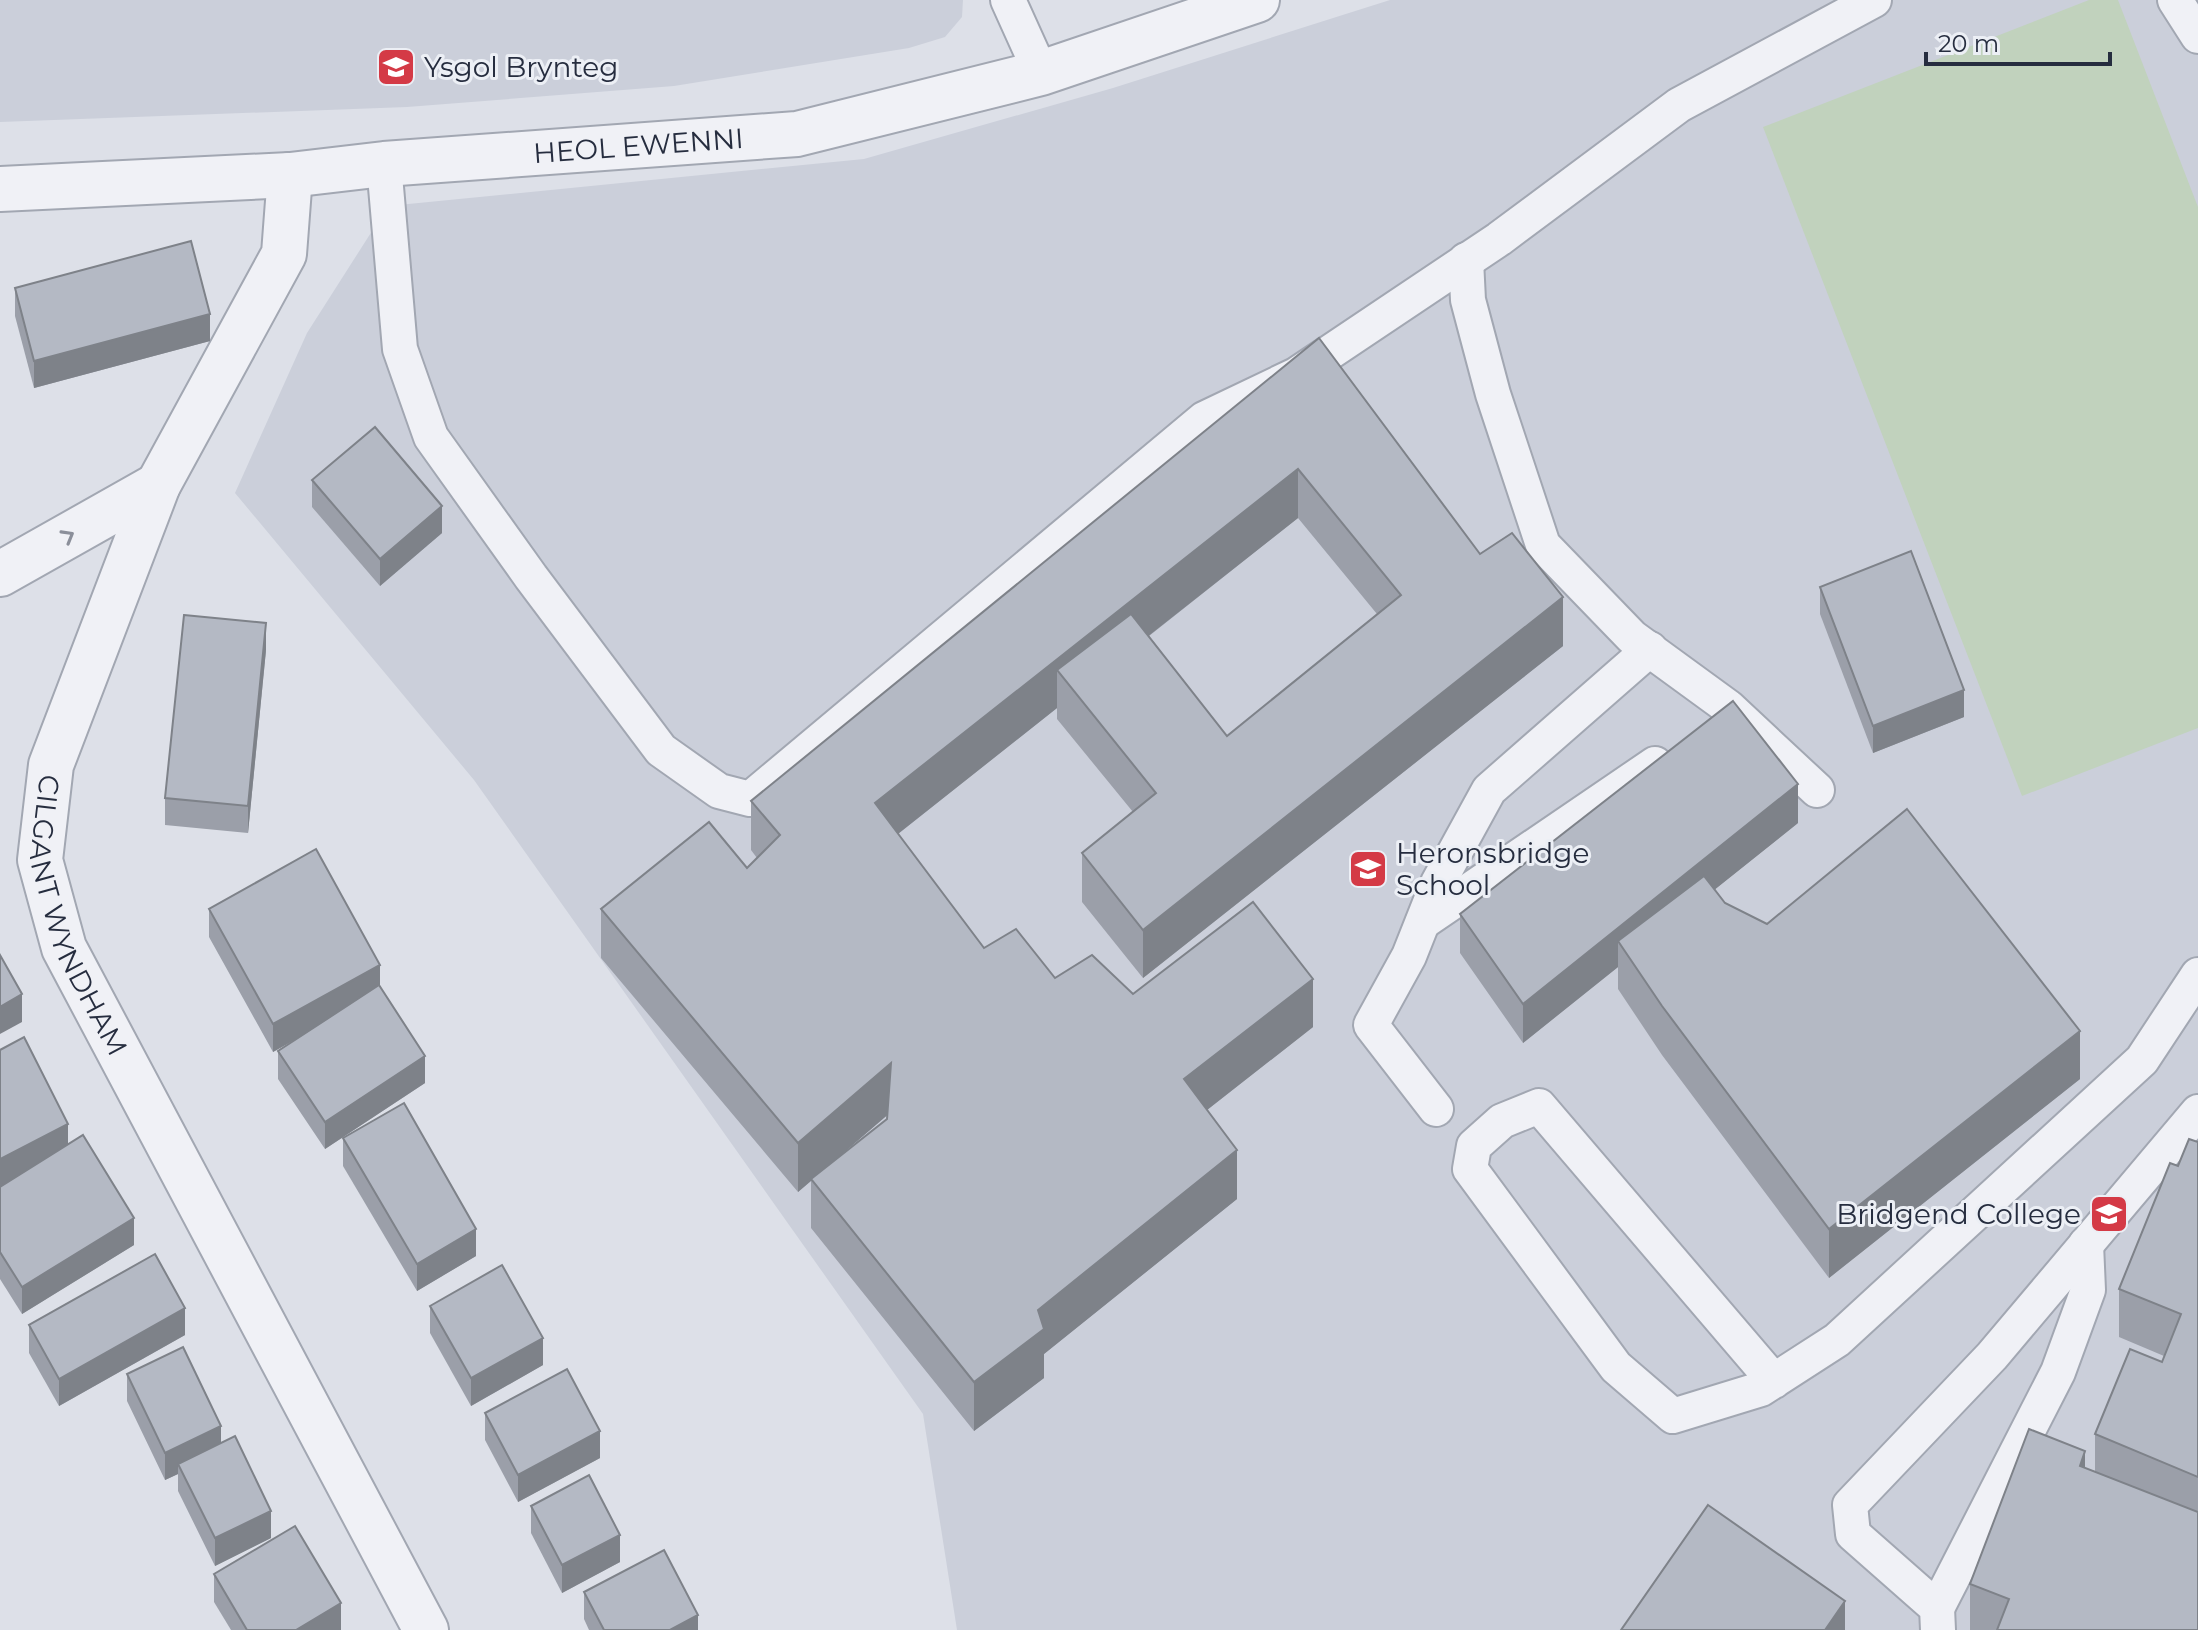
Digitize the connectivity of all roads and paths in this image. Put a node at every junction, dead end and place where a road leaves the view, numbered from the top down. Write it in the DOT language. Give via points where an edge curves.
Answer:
graph roads {
  1 [pos="1008,0"];
  2 [pos="1257,0"];
  3 [pos="1874,0"];
  4 [pos="2175,0"];
  5 [pos="2198,36"];
  6 [pos="1041,73"];
  7 [pos="384,164"];
  8 [pos="290,175"];
  9 [pos="0,189"];
  10 [pos="1466,260"];
  11 [pos="158,485"];
  12 [pos="0,574"];
  13 [pos="1650,649"];
  14 [pos="1704,726"];
  15 [pos="1817,790"];
  16 [pos="1423,922"];
  17 [pos="2198,975"];
  18 [pos="1436,1109"];
  19 [pos="2198,1112"];
  20 [pos="2163,1153"];
  21 [pos="2198,1165"];
  22 [pos="2086,1244"];
  23 [pos="1774,1381"];
  24 [pos="1937,1619"];
  25 [pos="426,1630"];
  1 -- 6 [label="lane"];
  2 -- 6 [label="street, HEOL EWENNI"];
  3 -- 10 [label="lane" via="1679,105"];
  4 -- 5 [label="lane"];
  6 -- 7 [label="street, HEOL EWENNI" via="797,134"];
  7 -- 8 [label="street, HEOL EWENNI"];
  7 -- 10 [label="lane" via="400,349 431,437 661,750 719,791 750,799 1204,419 1296,375"];
  8 -- 9 [label="street, HEOL EWENNI"];
  8 -- 11 [label="street, CILGANT WYNDHAM" via="284,254"];
  10 -- 13 [label="lane" via="1468,300 1493,394 1543,545"];
  12 -- 11 [label="street, one-way"];
  11 -- 25 [label="street, CILGANT WYNDHAM" via="51,765 40,860 64,948"];
  13 -- 14 [label="lane"];
  13 -- 16 [label="lane" via="1489,790 1438,883"];
  14 -- 15 [label="lane"];
  14 -- 16 [label="lane"];
  16 -- 18 [label="lane" via="1371,1025"];
  17 -- 23 [label="lane" via="2142,1060 1837,1340"];
  19 -- 20 [label="lane"];
  20 -- 21 [label="lane"];
  20 -- 22 [label="lane"];
  22 -- 24 [label="lane" via="2088,1290 2058,1372"];
  22 -- 24 [label="lane" via="1992,1356 1850,1505 1853,1534"];
  23 -- 23 [label="lane" via="1673,1416 1616,1367 1470,1169 1474,1146 1502,1121 1539,1106"];
}
